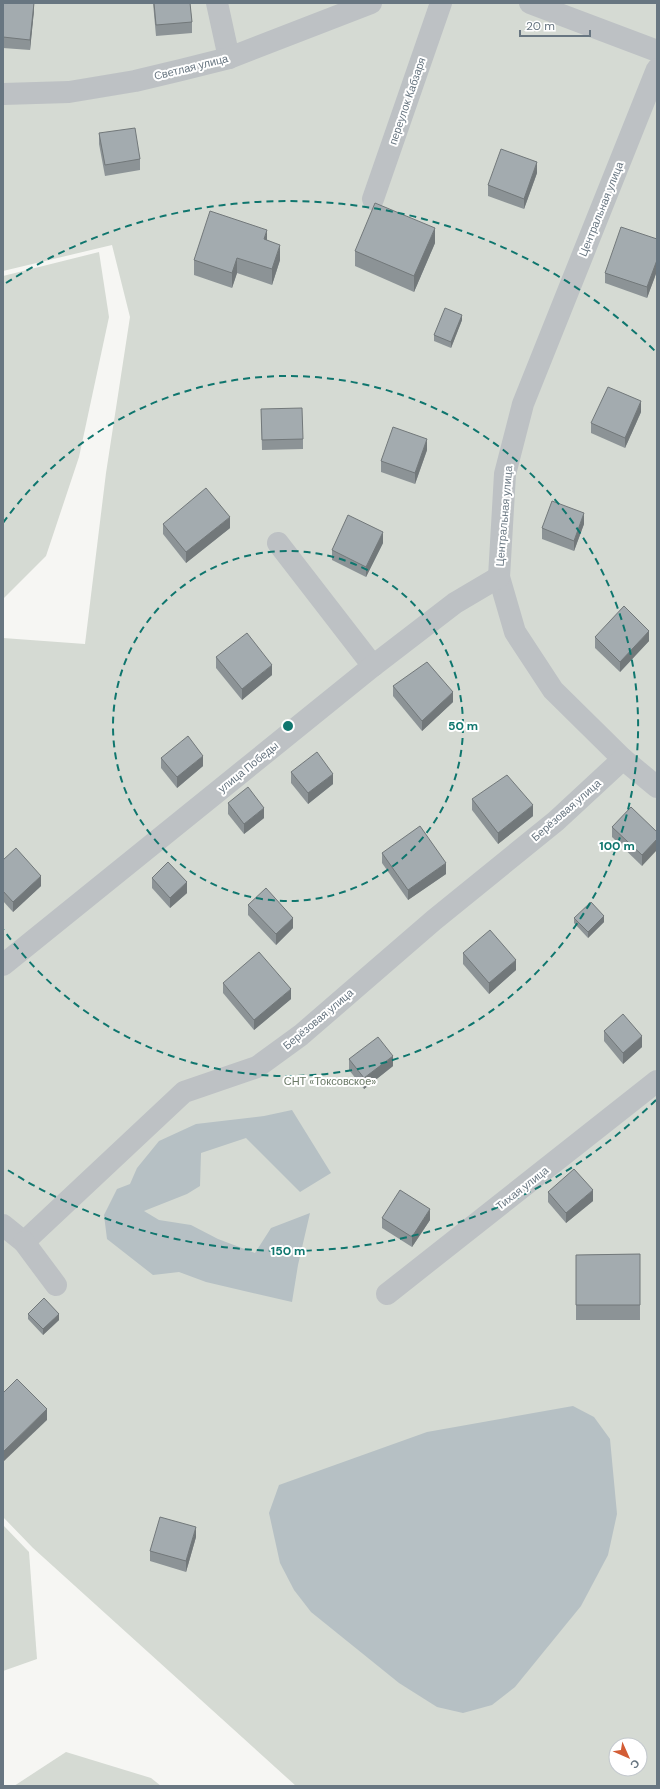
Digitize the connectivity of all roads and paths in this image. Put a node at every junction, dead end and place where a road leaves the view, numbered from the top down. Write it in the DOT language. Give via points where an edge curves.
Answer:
graph roads {
  1 [pos="217,3"];
  2 [pos="371,3"];
  3 [pos="441,3"];
  4 [pos="530,3"];
  5 [pos="657,51"];
  6 [pos="229,58"];
  7 [pos="657,69"];
  8 [pos="3,94"];
  9 [pos="373,199"];
  10 [pos="278,543"];
  11 [pos="499,577"];
  12 [pos="373,666"];
  13 [pos="623,759"];
  14 [pos="657,786"];
  15 [pos="3,965"];
  16 [pos="657,1081"];
  17 [pos="3,1225"];
  18 [pos="24,1242"];
  19 [pos="56,1285"];
  20 [pos="387,1294"];
  1 -- 6 [label="street"];
  2 -- 6 [label="street, Светлая улица"];
  3 -- 9 [label="street, переулок Кабзаря"];
  4 -- 5 [label="street"];
  6 -- 8 [label="street, Светлая улица" via="135,81 69,92"];
  7 -- 11 [label="street, Центральная улица" via="523,404 505,474"];
  10 -- 12 [label="street"];
  11 -- 12 [label="street, улица Победы" via="456,603"];
  11 -- 13 [label="street, Центральная улица" via="515,632 553,690"];
  12 -- 15 [label="street, улица Победы"];
  13 -- 14 [label="street, Центральная улица"];
  13 -- 18 [label="street, Берёзовая улица" via="556,821 434,920 300,1035 257,1067 184,1092"];
  16 -- 20 [label="street, Тихая улица"];
  17 -- 18 [label="street"];
  18 -- 19 [label="street"];
}
